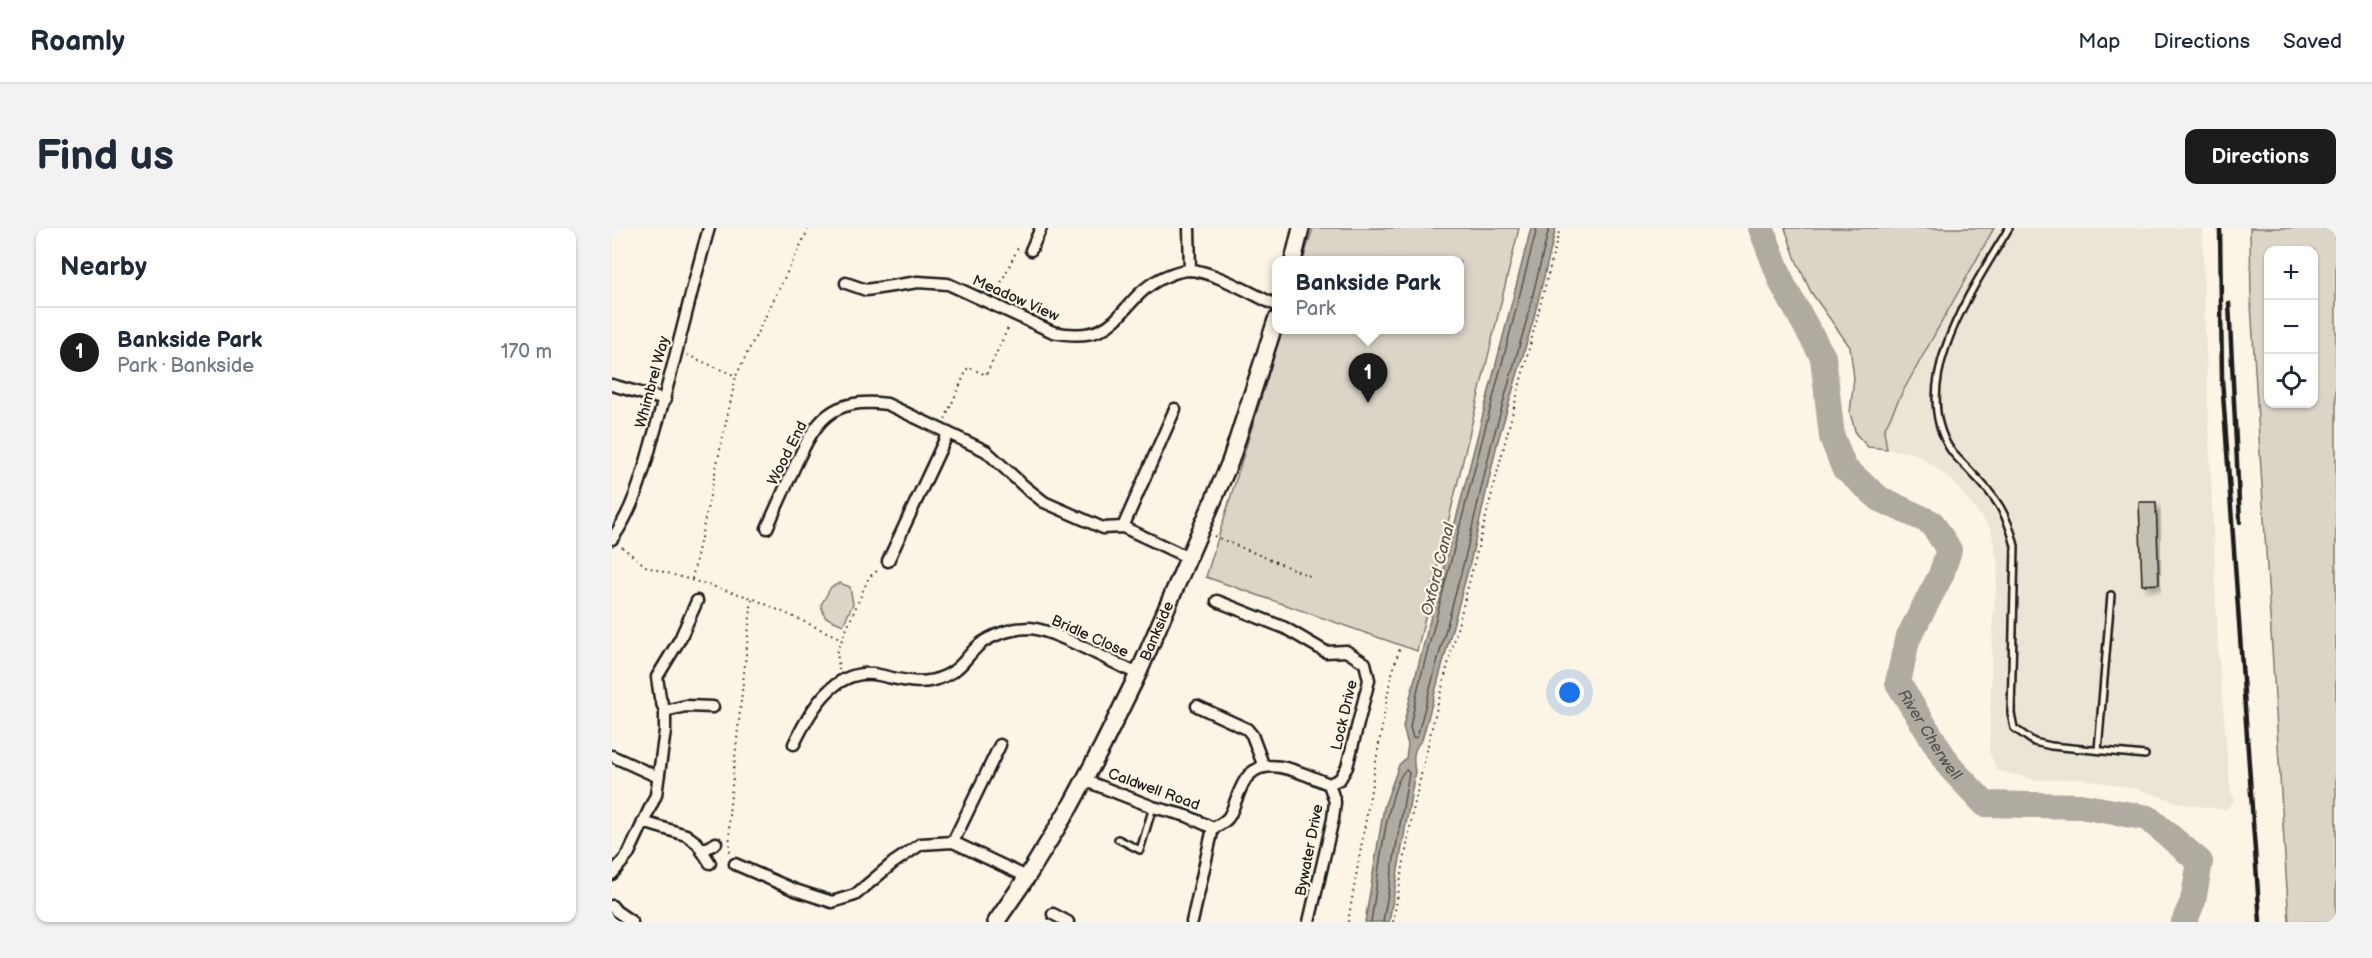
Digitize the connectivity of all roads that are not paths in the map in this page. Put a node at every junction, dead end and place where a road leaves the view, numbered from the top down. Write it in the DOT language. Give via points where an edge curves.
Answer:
graph roads {
  1 [pos="710,228"];
  2 [pos="1041,228"];
  3 [pos="1190,228"];
  4 [pos="1301,228"];
  5 [pos="2009,228"];
  6 [pos="1030,250"];
  7 [pos="1294,256"];
  8 [pos="1190,270"];
  9 [pos="846,283"];
  10 [pos="1272,304"];
  11 [pos="1272,332"];
  12 [pos="612,385"];
  13 [pos="665,400"];
  14 [pos="1176,409"];
  15 [pos="944,431"];
  16 [pos="1123,527"];
  17 [pos="767,528"];
  18 [pos="612,539"];
  19 [pos="1189,558"];
  20 [pos="888,561"];
  21 [pos="2111,595"];
  22 [pos="697,601"];
  23 [pos="1217,601"];
  24 [pos="1138,674"];
  25 [pos="1197,706"];
  26 [pos="713,707"];
  27 [pos="665,711"];
  28 [pos="794,744"];
  29 [pos="1000,745"];
  30 [pos="2098,750"];
  31 [pos="2145,755"];
  32 [pos="612,756"];
  33 [pos="1264,767"];
  34 [pos="658,777"];
  35 [pos="1084,780"];
  36 [pos="1329,783"];
  37 [pos="1153,807"];
  38 [pos="643,822"];
  39 [pos="1217,826"];
  40 [pos="1118,839"];
  41 [pos="954,842"];
  42 [pos="716,843"];
  43 [pos="702,850"];
  44 [pos="732,859"];
  45 [pos="710,863"];
  46 [pos="612,874"];
  47 [pos="1027,878"];
  48 [pos="612,906"];
  49 [pos="1053,914"];
  50 [pos="632,922"];
  51 [pos="996,922"];
  52 [pos="1068,922"];
  53 [pos="1192,922"];
  54 [pos="1309,922"];
  1 -- 13 [label="street, Whimbrel Way" via="690,292"];
  2 -- 6 [label="street"];
  3 -- 8 [label="street"];
  4 -- 7 [label="street"];
  5 -- 30 [label="lane" via="1956,319 1941,359 1937,421 1951,450 2001,505 2010,525 2015,546 2011,713 2014,728 2034,742"];
  8 -- 9 [label="street, Meadow View" via="1151,282 1128,308 1098,332 1069,335 1053,332 948,284 918,282 866,290"];
  8 -- 10 [label="street" via="1208,274"];
  11 -- 19 [label="street, Bankside" via="1230,462"];
  12 -- 13 [label="street"];
  13 -- 18 [label="street, Whimbrel Way" via="626,519"];
  14 -- 16 [label="street"];
  15 -- 16 [label="street, Wood End" via="986,451 1044,502 1103,528"];
  15 -- 17 [label="street, Wood End" via="887,404 855,402 838,408 820,420 809,436"];
  15 -- 20 [label="street"];
  16 -- 19 [label="street, Wood End"];
  19 -- 24 [label="street, Bankside"];
  21 -- 30 [label="lane"];
  22 -- 27 [label="street" via="657,677"];
  23 -- 36 [label="street, Lock Drive" via="1285,627 1326,652 1346,651 1365,663 1369,680 1347,767 1340,779"];
  24 -- 28 [label="street, Bridle Close" via="1046,632 1029,628 1004,633 978,646 959,669 930,682 916,684 876,674 841,681 812,709"];
  24 -- 35 [label="street, Bankside"];
  25 -- 33 [label="street" via="1247,729"];
  26 -- 27 [label="street" via="686,705"];
  27 -- 34 [label="street"];
  29 -- 41 [label="street"];
  30 -- 31 [label="lane"];
  32 -- 34 [label="street"];
  33 -- 36 [label="street" via="1288,769"];
  33 -- 39 [label="street" via="1247,776 1230,819"];
  34 -- 38 [label="street" via="656,795"];
  35 -- 37 [label="street, Caldwell Road"];
  35 -- 47 [label="street, Bankside"];
  36 -- 54 [label="street, Bywater Drive" via="1335,802 1333,819"];
  37 -- 39 [label="street, Caldwell Road"];
  37 -- 40 [label="lane" via="1140,850"];
  38 -- 43 [label="street" via="686,835"];
  38 -- 46 [label="street" via="628,855"];
  39 -- 53 [label="street, Caldwell Road"];
  41 -- 44 [label="street" via="921,844 855,895 832,902 795,890"];
  41 -- 47 [label="street"];
  42 -- 43 [label="street"];
  43 -- 45 [label="street"];
  47 -- 51 [label="street, Bankside"];
  48 -- 50 [label="street"];
  49 -- 52 [label="street"];
}
